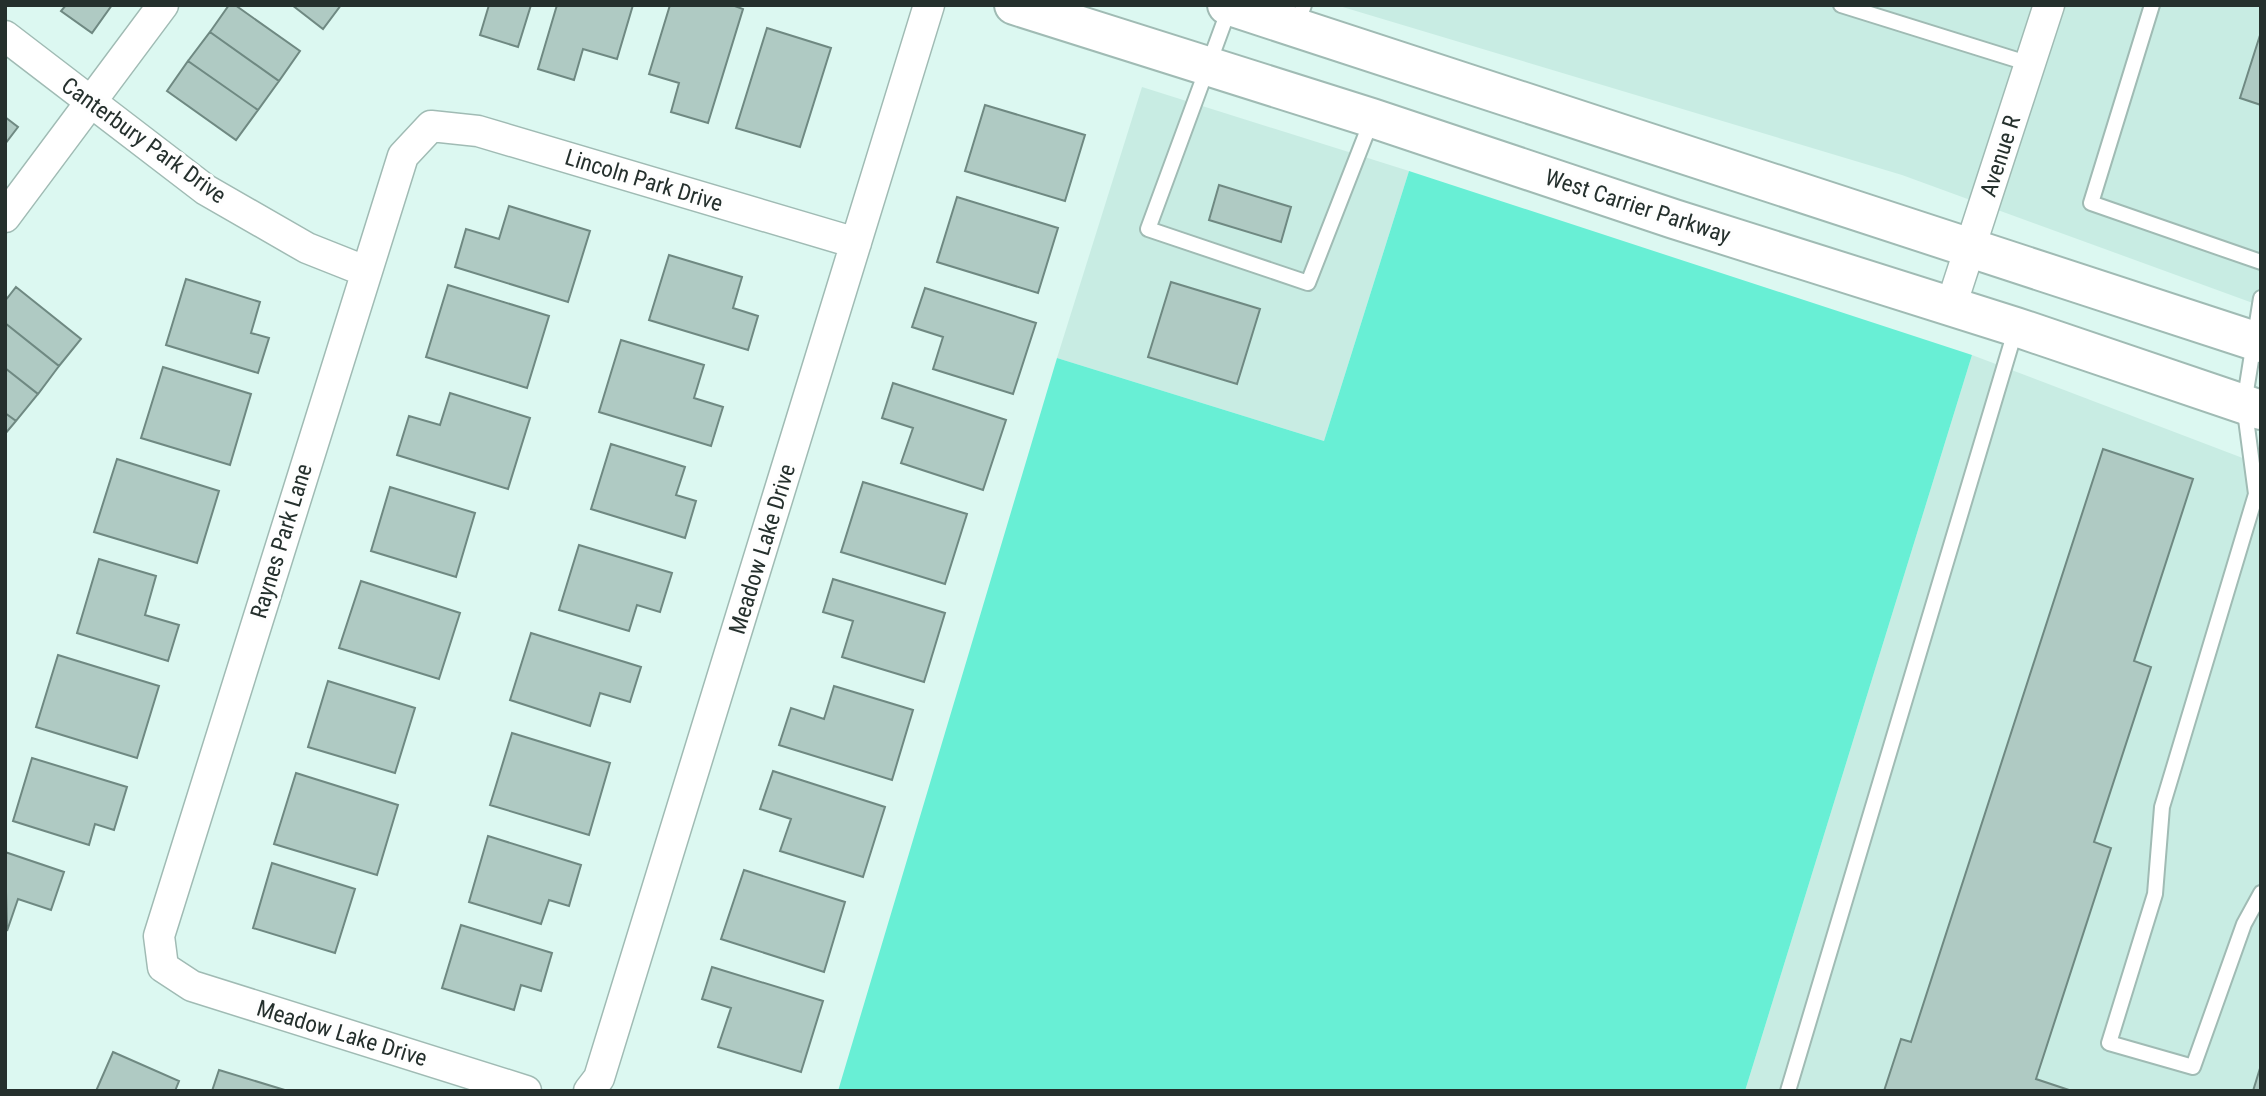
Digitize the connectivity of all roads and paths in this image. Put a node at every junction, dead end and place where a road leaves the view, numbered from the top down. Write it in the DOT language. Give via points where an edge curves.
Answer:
graph roads {
  1 [pos="163,5"];
  2 [pos="929,5"];
  3 [pos="1014,5"];
  4 [pos="1841,5"];
  5 [pos="2049,5"];
  6 [pos="2152,5"];
  7 [pos="1229,6"];
  8 [pos="1300,17"];
  9 [pos="5,36"];
  10 [pos="2030,64"];
  11 [pos="1208,67"];
  12 [pos="90,103"];
  13 [pos="1373,118"];
  14 [pos="431,126"];
  15 [pos="5,218"];
  16 [pos="856,243"];
  17 [pos="1970,250"];
  18 [pos="2261,262"];
  19 [pos="365,271"];
  20 [pos="2261,298"];
  21 [pos="1951,306"];
  22 [pos="2017,327"];
  23 [pos="2256,342"];
  24 [pos="2252,407"];
  25 [pos="2261,893"];
  26 [pos="163,967"];
  27 [pos="526,1091"];
  28 [pos="589,1091"];
  29 [pos="1788,1091"];
  1 -- 12 [label="street"];
  2 -- 16 [label="street, Meadow Lake Drive"];
  3 -- 11 [label="main road, West Carrier Parkway"];
  4 -- 10 [label="lane"];
  5 -- 10 [label="street, Avenue R"];
  6 -- 18 [label="lane" via="2091,203"];
  7 -- 8 [label="main road"];
  7 -- 11 [label="lane"];
  8 -- 17 [label="main road"];
  9 -- 12 [label="street, Canterbury Park Drive"];
  10 -- 17 [label="street, Avenue R"];
  11 -- 13 [label="main road, West Carrier Parkway"];
  11 -- 13 [label="lane" via="1148,229 1308,283"];
  12 -- 15 [label="street"];
  12 -- 19 [label="street, Canterbury Park Drive" via="206,190 307,248"];
  13 -- 21 [label="main road, West Carrier Parkway"];
  14 -- 16 [label="street, Lincoln Park Drive" via="478,131"];
  14 -- 19 [label="street, Raynes Park Lane" via="403,156"];
  16 -- 28 [label="street, Meadow Lake Drive" via="599,1078"];
  17 -- 21 [label="street, Avenue R"];
  17 -- 23 [label="main road"];
  19 -- 26 [label="street, Raynes Park Lane" via="159,936"];
  20 -- 23 [label="lane"];
  21 -- 22 [label="main road, West Carrier Parkway"];
  22 -- 24 [label="main road, West Carrier Parkway"];
  22 -- 29 [label="lane"];
  23 -- 24 [label="lane"];
  24 -- 25 [label="lane" via="2256,494 2162,807 2155,894 2109,1044 2193,1067 2244,924"];
  26 -- 27 [label="street, Meadow Lake Drive" via="192,986"];
}
